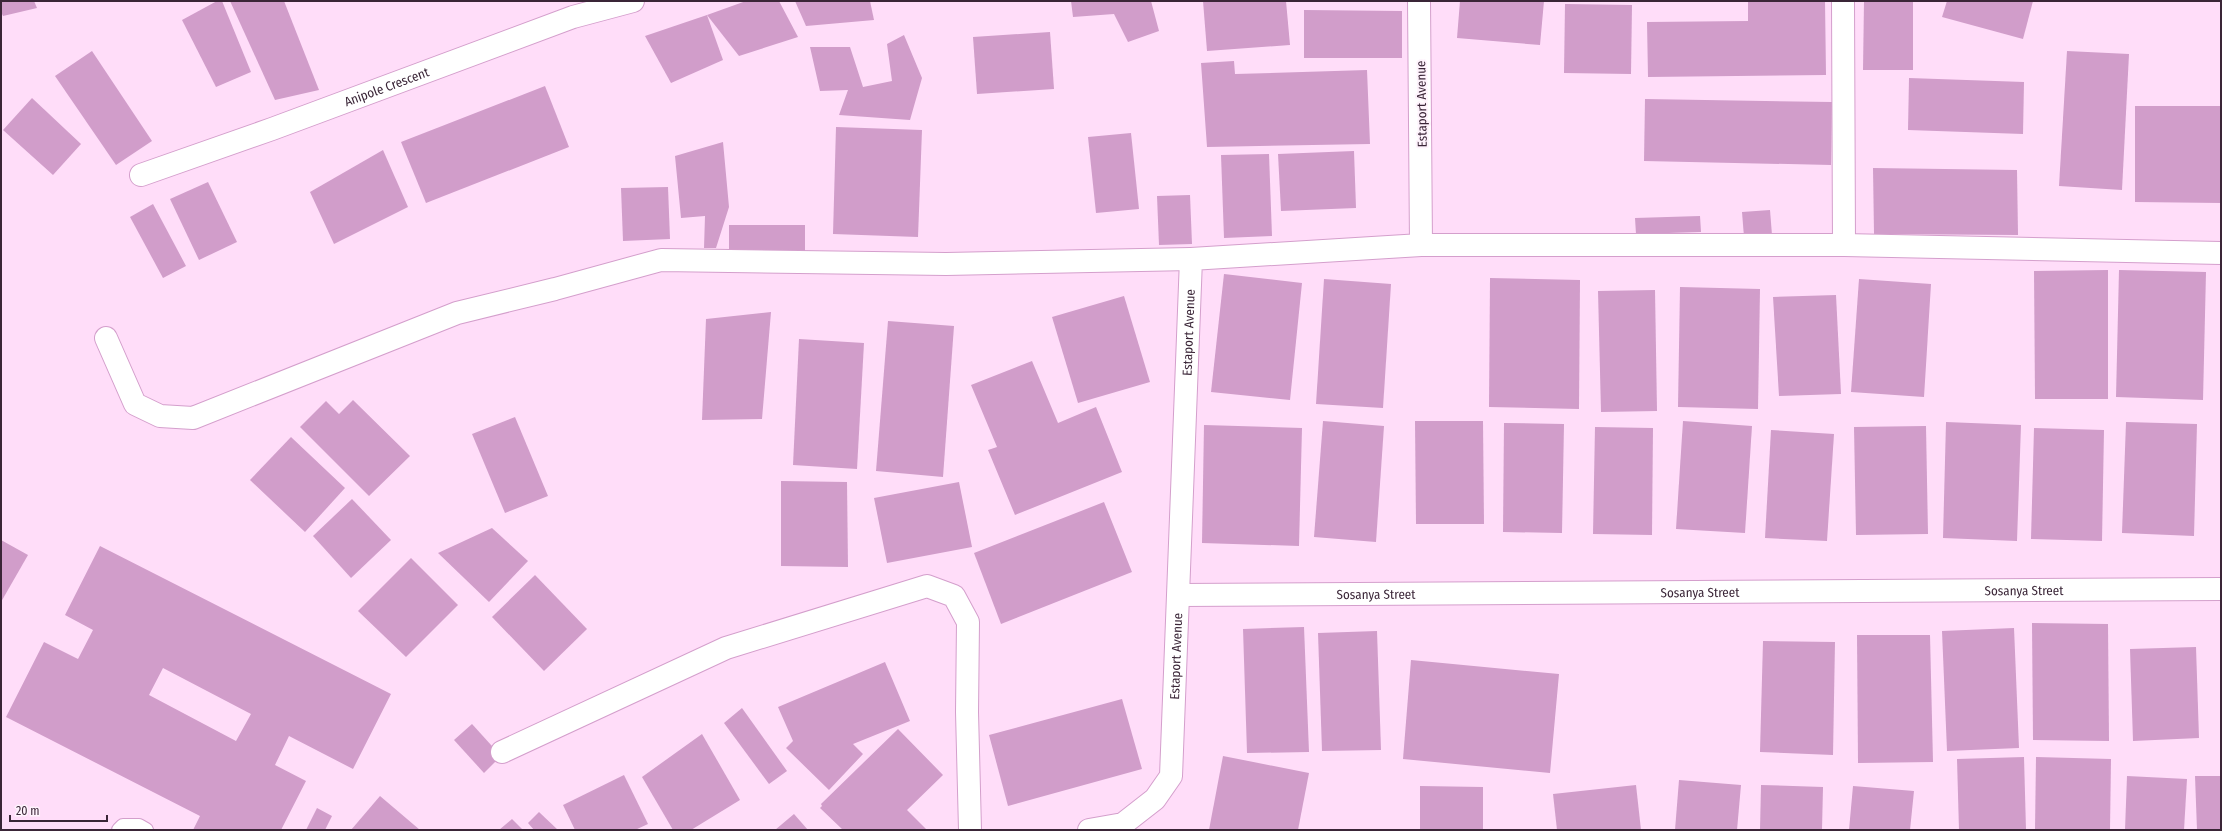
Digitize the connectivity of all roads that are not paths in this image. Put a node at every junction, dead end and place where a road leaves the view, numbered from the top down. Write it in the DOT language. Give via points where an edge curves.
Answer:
graph roads {
  1 [pos="633,1"];
  2 [pos="1419,1"];
  3 [pos="1843,1"];
  4 [pos="141,175"];
  5 [pos="1421,245"];
  6 [pos="1844,245"];
  7 [pos="2221,253"];
  8 [pos="1192,259"];
  9 [pos="106,338"];
  10 [pos="2221,589"];
  11 [pos="1180,595"];
  12 [pos="502,752"];
  13 [pos="1126,827"];
  14 [pos="119,830"];
  15 [pos="146,830"];
  16 [pos="970,830"];
  17 [pos="1089,830"];
  1 -- 4 [label="street, Anipole Crescent" via="573,16 272,129"];
  2 -- 5 [label="street, Estaport Avenue"];
  3 -- 6 [label="street"];
  5 -- 6 [label="street"];
  5 -- 8 [label="street"];
  6 -- 7 [label="street"];
  8 -- 9 [label="street" via="946,264 661,260 555,290 457,313 194,418 160,416 135,404"];
  8 -- 11 [label="street, Estaport Avenue"];
  10 -- 11 [label="street, Sosanya Street"];
  11 -- 13 [label="street, Estaport Avenue" via="1171,776 1155,798"];
  12 -- 16 [label="street" via="726,648 927,586 954,596 968,622"];
  13 -- 17 [label="street, Estaport Avenue"];
  14 -- 15 [label="lane" via="123,826 138,826"];
}
